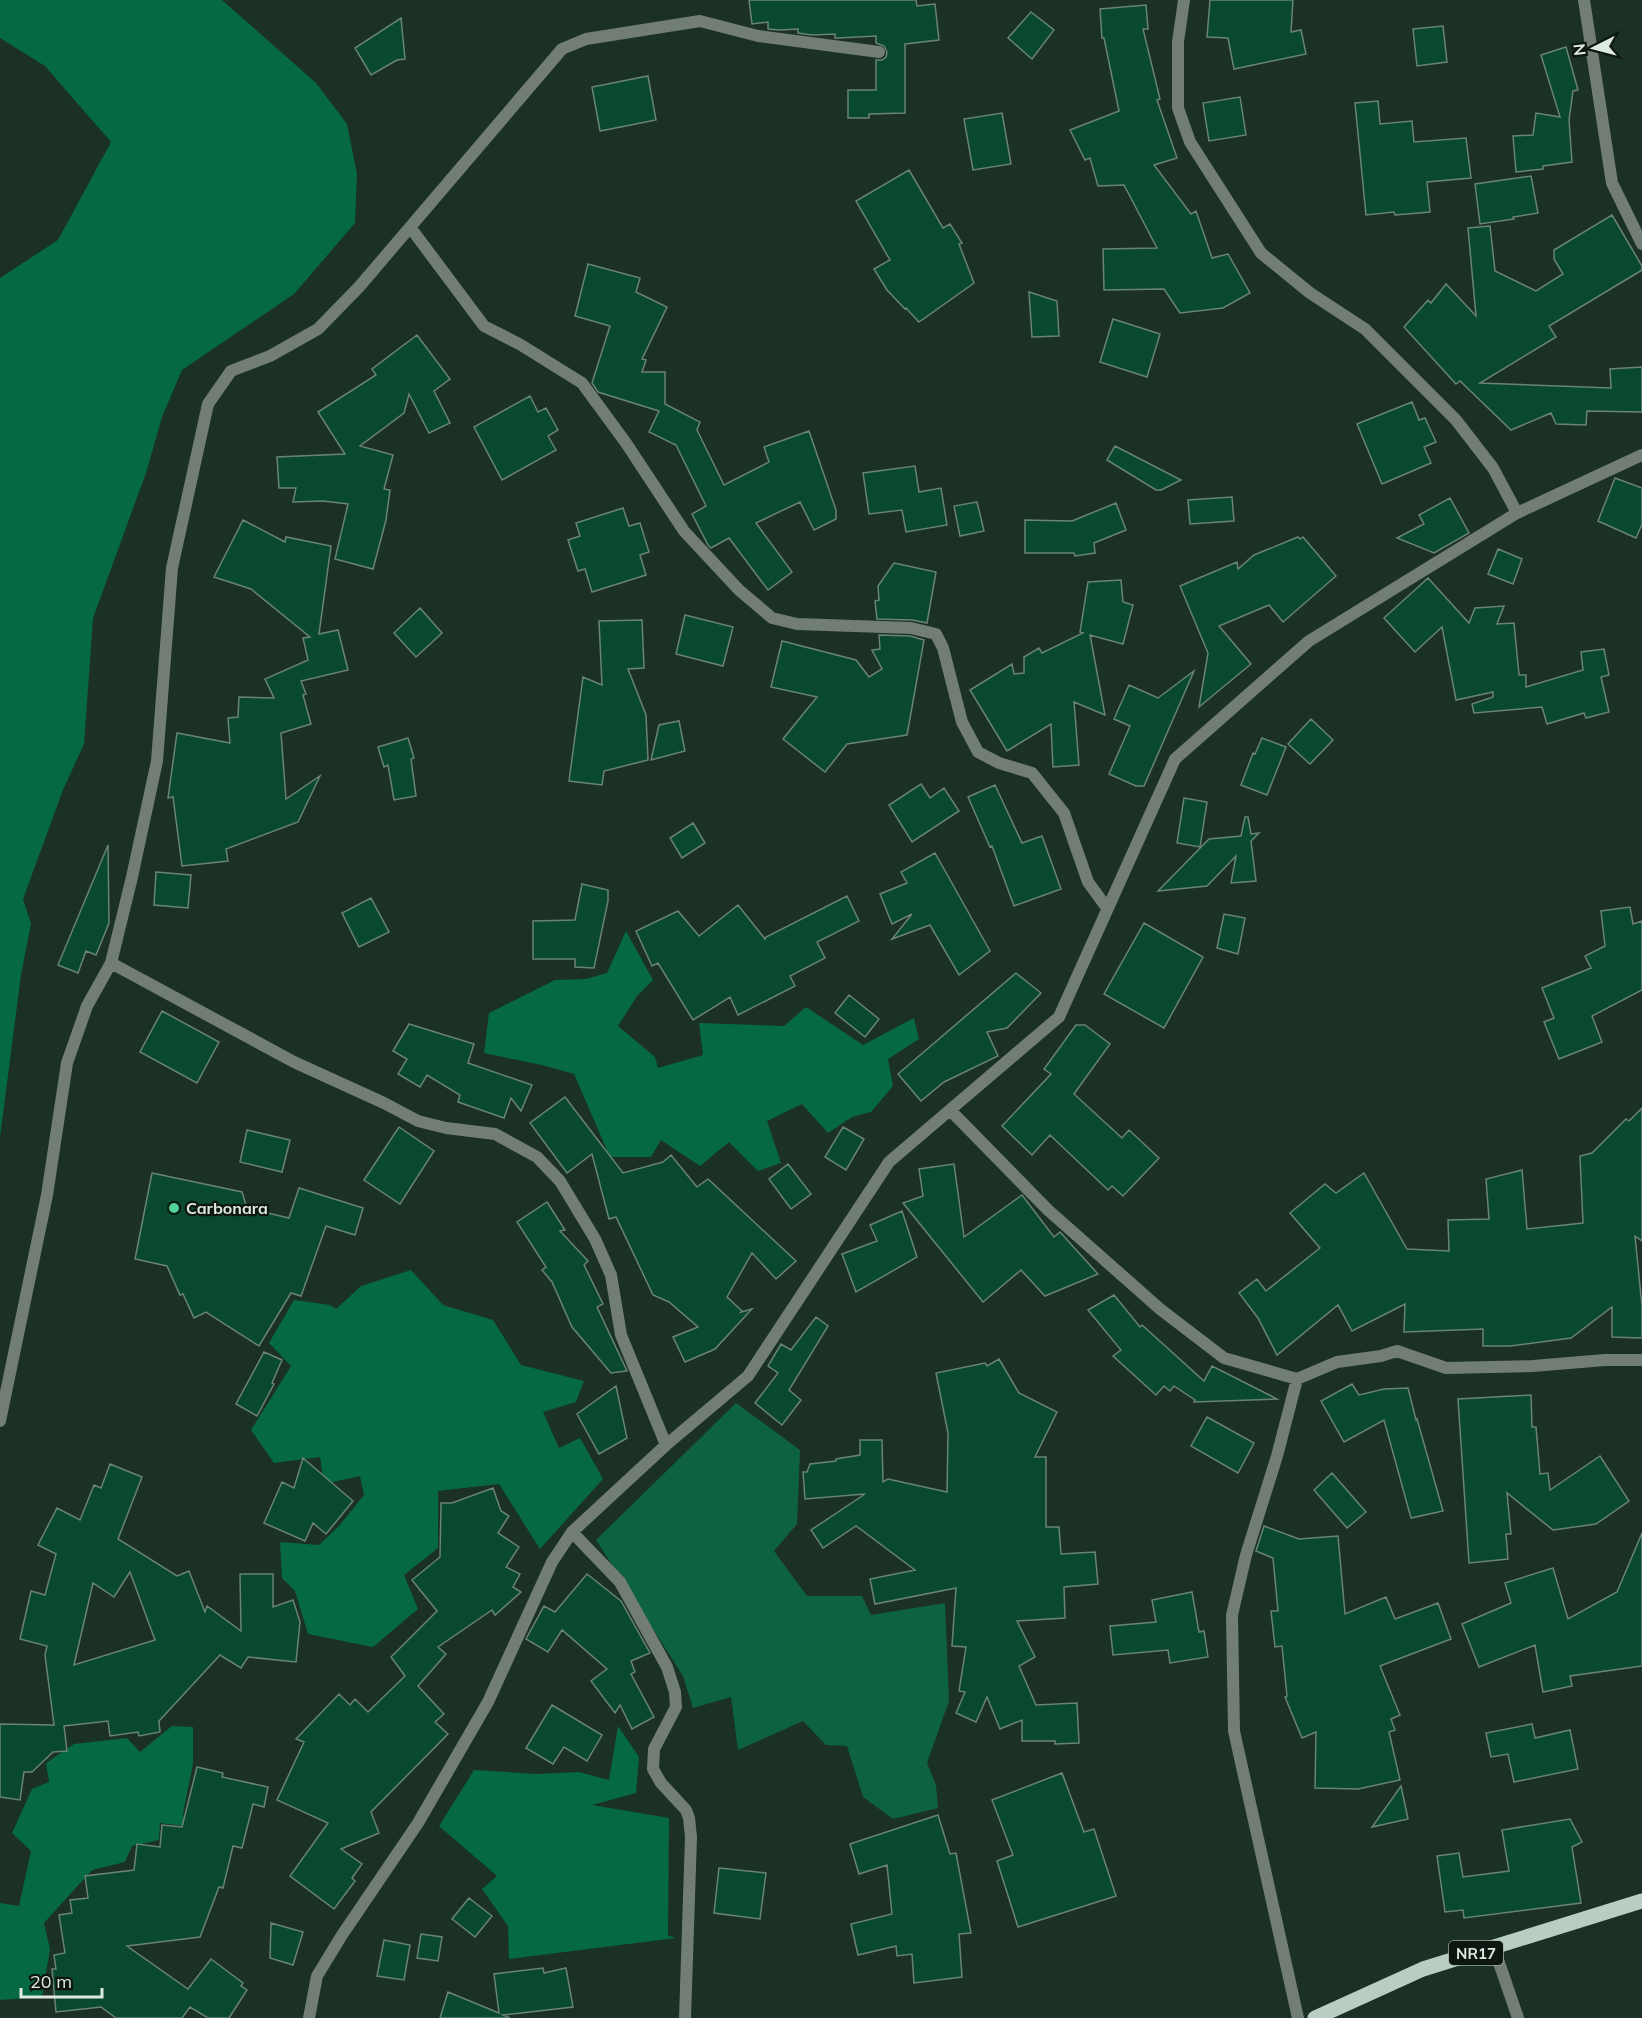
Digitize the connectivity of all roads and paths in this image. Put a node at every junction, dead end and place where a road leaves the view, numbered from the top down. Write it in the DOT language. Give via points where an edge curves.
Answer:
graph roads {
  1 [pos="1184,0"];
  2 [pos="1584,0"];
  3 [pos="879,52"];
  4 [pos="410,227"];
  5 [pos="1642,243"];
  6 [pos="1642,455"];
  7 [pos="1517,513"];
  8 [pos="1107,908"];
  9 [pos="111,963"];
  10 [pos="950,1110"];
  11 [pos="1642,1360"];
  12 [pos="1297,1378"];
  13 [pos="0,1421"];
  14 [pos="666,1445"];
  15 [pos="572,1532"];
  16 [pos="1642,1901"];
  17 [pos="1494,1948"];
  18 [pos="309,2018"];
  19 [pos="685,2018"];
  20 [pos="1299,2018"];
  21 [pos="1315,2018"];
  22 [pos="1518,2018"];
  1 -- 7 [label="street" via="1178,42 1178,108 1190,142 1261,253 1310,293 1365,329 1456,420 1493,468"];
  2 -- 5 [label="street" via="1612,183"];
  3 -- 4 [label="street" via="758,36 700,21 586,39 562,49"];
  4 -- 8 [label="street" via="484,326 582,383 684,531 739,591 772,618 797,624 911,628 936,634 963,722 978,752 1032,773 1064,813 1088,882"];
  4 -- 9 [label="street" via="318,329 270,356 231,371 208,404 172,568 157,762"];
  6 -- 7 [label="street"];
  7 -- 8 [label="street" via="1310,641 1175,759"];
  8 -- 10 [label="street" via="1059,1017"];
  9 -- 13 [label="street" via="87,1006 67,1063 47,1195"];
  9 -- 14 [label="street" via="294,1062 418,1121 495,1134 537,1157 560,1181 599,1248 611,1275 621,1335"];
  10 -- 12 [label="street" via="1048,1210 1160,1309 1224,1358"];
  10 -- 14 [label="street" via="889,1162 748,1376"];
  11 -- 12 [label="street" via="1446,1368 1397,1351 1337,1362"];
  12 -- 20 [label="street" via="1232,1616 1234,1731"];
  14 -- 15 [label="street"];
  15 -- 18 [label="street" via="552,1563 488,1702 418,1823 317,1976"];
  15 -- 19 [label="street" via="620,1582 667,1667 675,1692 676,1707 654,1749 653,1769 689,1818"];
  16 -- 17 [label="main road, NR17"];
  17 -- 21 [label="main road, NR17" via="1423,1969"];
  17 -- 22 [label="street"];
}
